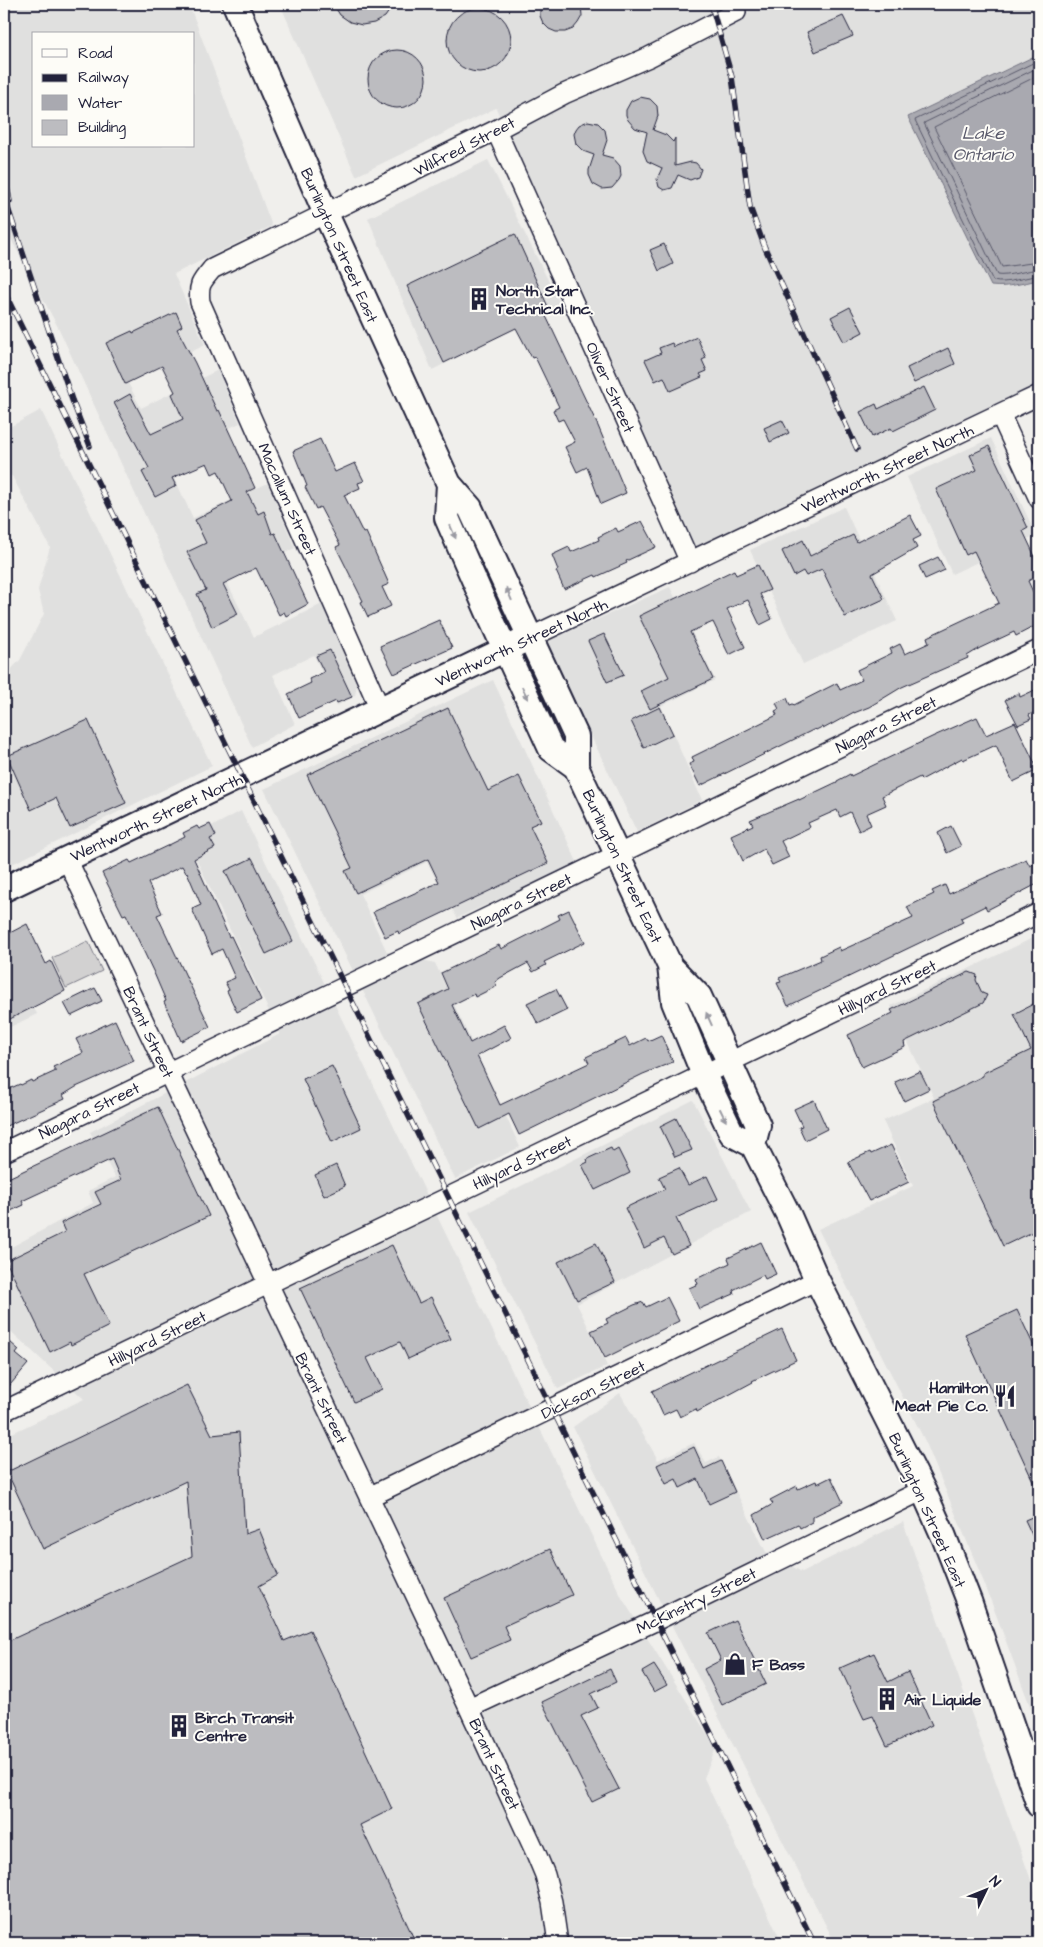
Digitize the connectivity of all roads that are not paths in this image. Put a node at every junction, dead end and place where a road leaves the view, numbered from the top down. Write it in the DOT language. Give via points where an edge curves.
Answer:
graph roads {
  1 [pos="235,4"];
  2 [pos="736,12"];
  3 [pos="496,130"];
  4 [pos="326,214"];
  5 [pos="199,288"];
  6 [pos="1039,395"];
  7 [pos="1000,414"];
  8 [pos="449,484"];
  9 [pos="1039,499"];
  10 [pos="690,562"];
  11 [pos="529,638"];
  12 [pos="505,649"];
  13 [pos="1039,650"];
  14 [pos="380,709"];
  15 [pos="576,767"];
  16 [pos="617,855"];
  17 [pos="67,859"];
  18 [pos="4,890"];
  19 [pos="1039,913"];
  20 [pos="670,966"];
  21 [pos="730,1063"];
  22 [pos="167,1072"];
  23 [pos="704,1075"];
  24 [pos="753,1145"];
  25 [pos="4,1152"];
  26 [pos="817,1280"];
  27 [pos="268,1285"];
  28 [pos="4,1411"];
  29 [pos="923,1490"];
  30 [pos="369,1496"];
  31 [pos="469,1708"];
  32 [pos="1039,1805"];
  33 [pos="558,1943"];
  1 -- 4 [label="main road, Burlington Street East"];
  2 -- 3 [label="street, Wilfred Street"];
  3 -- 4 [label="street, Wilfred Street"];
  3 -- 10 [label="street, Oliver Street"];
  4 -- 5 [label="street, Wilfred Street" via="212,269"];
  4 -- 8 [label="main road, Burlington Street East"];
  5 -- 14 [label="street, Macallum Street" via="200,302"];
  6 -- 7 [label="street, Wentworth Street North"];
  7 -- 9 [label="street"];
  7 -- 10 [label="street, Wentworth Street North"];
  11 -- 8 [label="main road, Burlington Street East, one-way" via="470,508"];
  8 -- 12 [label="main road, Burlington Street East, one-way" via="447,518"];
  10 -- 11 [label="street, Wentworth Street North"];
  11 -- 12 [label="main road, Wentworth Street North"];
  11 -- 15 [label="main road, Burlington Street East" via="576,736"];
  12 -- 14 [label="main road, Wentworth Street North"];
  12 -- 15 [label="main road, Burlington Street East, one-way" via="551,749"];
  13 -- 16 [label="street, Niagara Street"];
  14 -- 17 [label="main road, Wentworth Street North"];
  15 -- 16 [label="main road, Burlington Street East"];
  16 -- 20 [label="main road, Burlington Street East"];
  16 -- 22 [label="street, Niagara Street"];
  17 -- 18 [label="main road, Wentworth Street North"];
  17 -- 22 [label="street, Brant Street"];
  19 -- 21 [label="street, Hillyard Street"];
  21 -- 20 [label="main road, Burlington Street East, one-way" via="699,996"];
  20 -- 23 [label="main road, Burlington Street East" via="674,1002"];
  21 -- 23 [label="street, Hillyard Street"];
  21 -- 24 [label="main road, Burlington Street East" via="758,1125"];
  22 -- 25 [label="street, Niagara Street"];
  22 -- 27 [label="street, Brant Street"];
  23 -- 24 [label="main road, Burlington Street East, one-way" via="732,1134"];
  23 -- 27 [label="street, Hillyard Street"];
  24 -- 26 [label="main road, Burlington Street East"];
  26 -- 29 [label="main road, Burlington Street East"];
  26 -- 30 [label="street, Dickson Street"];
  27 -- 28 [label="street, Hillyard Street"];
  27 -- 30 [label="street, Brant Street"];
  29 -- 31 [label="street, McKinstry Street"];
  29 -- 32 [label="main road, Burlington Street East" via="969,1601"];
  30 -- 31 [label="street, Brant Street"];
  31 -- 33 [label="street, Brant Street" via="545,1875"];
}
